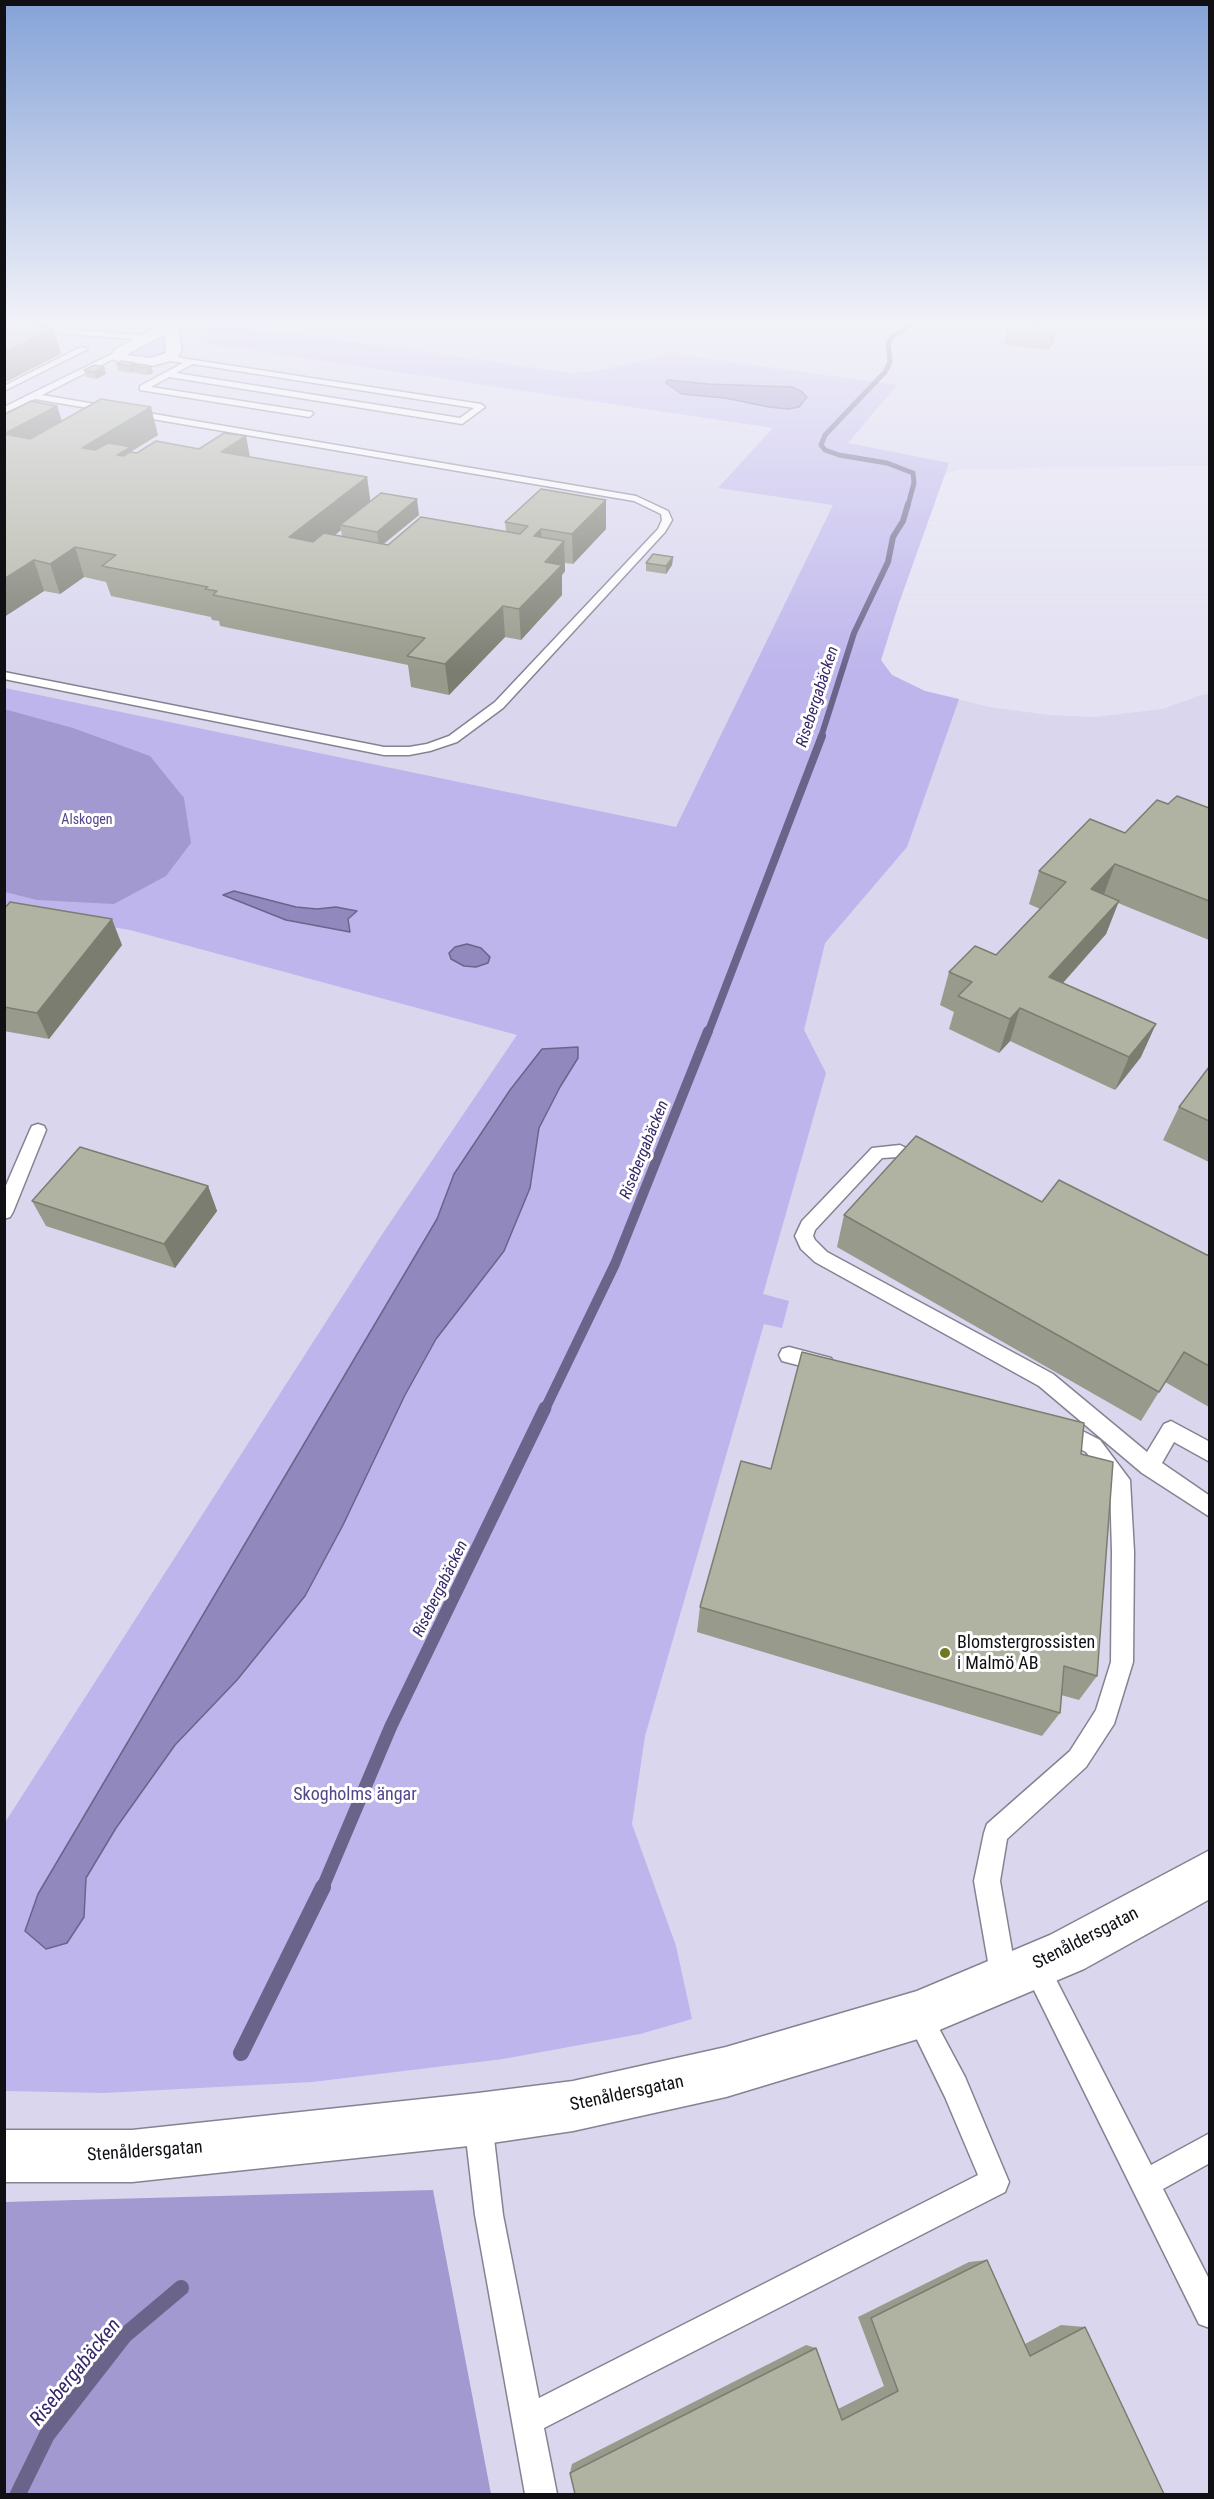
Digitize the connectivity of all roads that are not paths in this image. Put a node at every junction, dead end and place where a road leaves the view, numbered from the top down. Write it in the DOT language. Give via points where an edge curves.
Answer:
graph roads {
  1 [pos="284,439"];
  2 [pos="4,675"];
  3 [pos="38,1130"];
  4 [pos="941,1173"];
  5 [pos="4,1212"];
  6 [pos="789,1355"];
  7 [pos="846,1369"];
  8 [pos="1040,1417"];
  9 [pos="1209,1453"];
  10 [pos="1149,1467"];
  11 [pos="1209,1508"];
  12 [pos="1209,1873"];
  13 [pos="1019,1972"];
  14 [pos="918,2015"];
  15 [pos="478,2119"];
  16 [pos="1209,2147"];
  17 [pos="4,2156"];
  18 [pos="1144,2184"];
  19 [pos="1209,2313"];
  20 [pos="527,2420"];
  21 [pos="541,2494"];
  1 -- 2 [label="lane" via="636,499 665,513 667,520 662,530 499,705 453,739 430,747 384,751"];
  3 -- 5 [label="lane"];
  4 -- 10 [label="lane" via="900,1151 878,1152 808,1226 804,1236 807,1244 821,1257 1046,1380"];
  6 -- 7 [label="lane"];
  8 -- 13 [label="lane" via="1093,1446 1120,1479 1122,1662 1106,1716 1078,1759 996,1833 987,1881"];
  9 -- 10 [label="lane" via="1172,1430"];
  10 -- 11 [label="lane"];
  12 -- 13 [label="street, Stenåldersgatan" via="1067,1952"];
  13 -- 14 [label="street, Stenåldersgatan"];
  13 -- 18 [label="lane"];
  14 -- 15 [label="street, Stenåldersgatan" via="726,2072 573,2106"];
  14 -- 20 [label="lane" via="995,2182"];
  15 -- 17 [label="street, Stenåldersgatan" via="132,2156"];
  15 -- 20 [label="lane" via="489,2216"];
  16 -- 18 [label="lane"];
  18 -- 19 [label="lane"];
  20 -- 21 [label="lane"];
}
